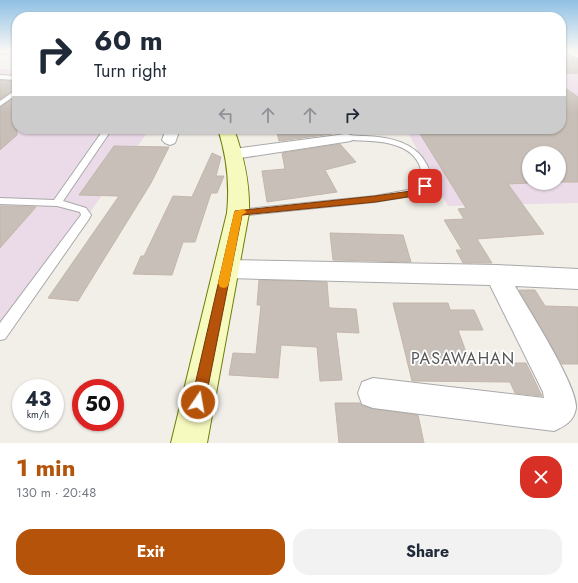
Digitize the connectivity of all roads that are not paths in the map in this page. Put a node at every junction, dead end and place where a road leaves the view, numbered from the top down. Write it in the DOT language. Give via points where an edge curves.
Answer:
graph roads {
  1 [pos="0,77"];
  2 [pos="12,78"];
  3 [pos="12,96"];
  4 [pos="0,104"];
  5 [pos="105,134"];
  6 [pos="228,134"];
  7 [pos="346,138"];
  8 [pos="234,154"];
  9 [pos="0,200"];
  10 [pos="57,203"];
  11 [pos="238,213"];
  12 [pos="227,269"];
  13 [pos="497,275"];
  14 [pos="578,279"];
  15 [pos="0,334"];
  16 [pos="373,393"];
  17 [pos="189,443"];
  1 -- 2 [label="lane"];
  3 -- 4 [label="lane"];
  5 -- 10 [label="lane"];
  6 -- 8 [label="main road"];
  7 -- 8 [label="street"];
  7 -- 11 [label="lane" via="387,142 410,149 424,166 427,179 425,186 420,192 375,199"];
  8 -- 11 [label="main road" via="240,194"];
  9 -- 10 [label="lane"];
  10 -- 15 [label="lane" via="83,210 86,215"];
  11 -- 12 [label="main road"];
  12 -- 13 [label="street"];
  12 -- 17 [label="main road"];
  13 -- 14 [label="street"];
  13 -- 16 [label="street" via="552,378 560,400 560,409 554,415"];
}
